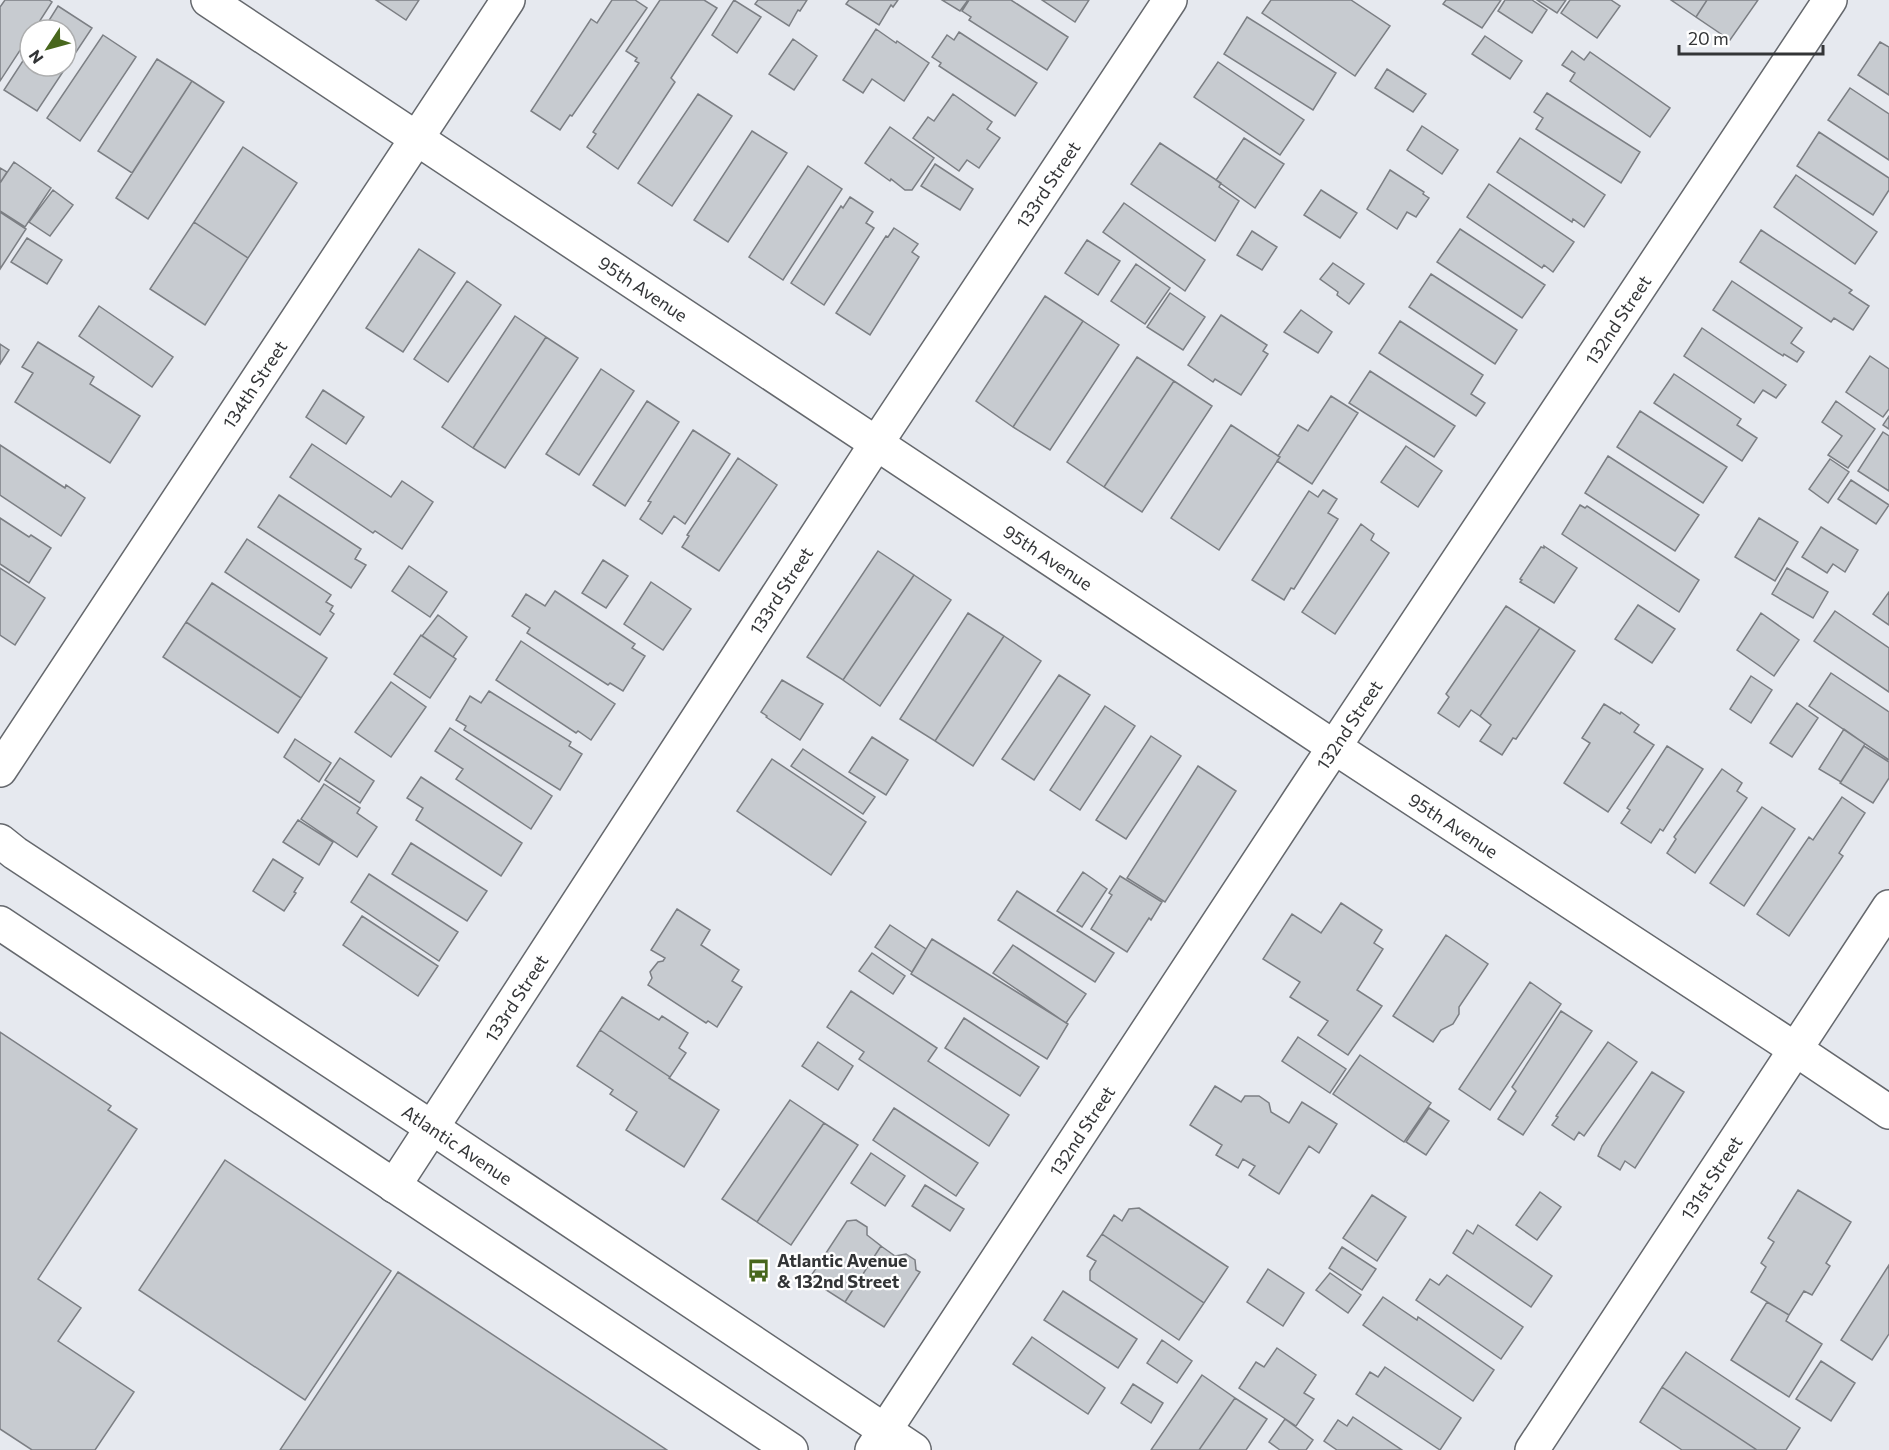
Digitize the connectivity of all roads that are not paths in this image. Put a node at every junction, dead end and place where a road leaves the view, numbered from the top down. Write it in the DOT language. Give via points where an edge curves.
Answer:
graph roads {
  1 [pos="208,0"];
  2 [pos="508,0"];
  3 [pos="1170,0"];
  4 [pos="1830,0"];
  5 [pos="417,138"];
  6 [pos="876,444"];
  7 [pos="1334,747"];
  8 [pos="0,770"];
  9 [pos="0,841"];
  10 [pos="1889,907"];
  11 [pos="0,923"];
  12 [pos="1795,1049"];
  13 [pos="1889,1112"];
  14 [pos="431,1127"];
  15 [pos="394,1186"];
  16 [pos="878,1440"];
  17 [pos="791,1450"];
  18 [pos="914,1450"];
  19 [pos="1532,1450"];
  1 -- 5 [label="street, 95th Avenue"];
  2 -- 5 [label="street, 134th Street"];
  3 -- 6 [label="street, 133rd Street"];
  4 -- 7 [label="street, 132nd Street"];
  5 -- 6 [label="street, 95th Avenue"];
  5 -- 8 [label="street, 134th Street"];
  6 -- 7 [label="street, 95th Avenue"];
  6 -- 14 [label="street, 133rd Street"];
  7 -- 12 [label="street, 95th Avenue"];
  7 -- 16 [label="street, 132nd Street"];
  9 -- 14 [label="street, Atlantic Avenue"];
  10 -- 12 [label="street, 131st Street"];
  11 -- 15 [label="street"];
  12 -- 13 [label="street, 95th Avenue"];
  12 -- 19 [label="street, 131st Street"];
  14 -- 15 [label="street, 133rd Street"];
  14 -- 16 [label="street, Atlantic Avenue"];
  15 -- 17 [label="street"];
  16 -- 18 [label="street, Atlantic Avenue"];
}
